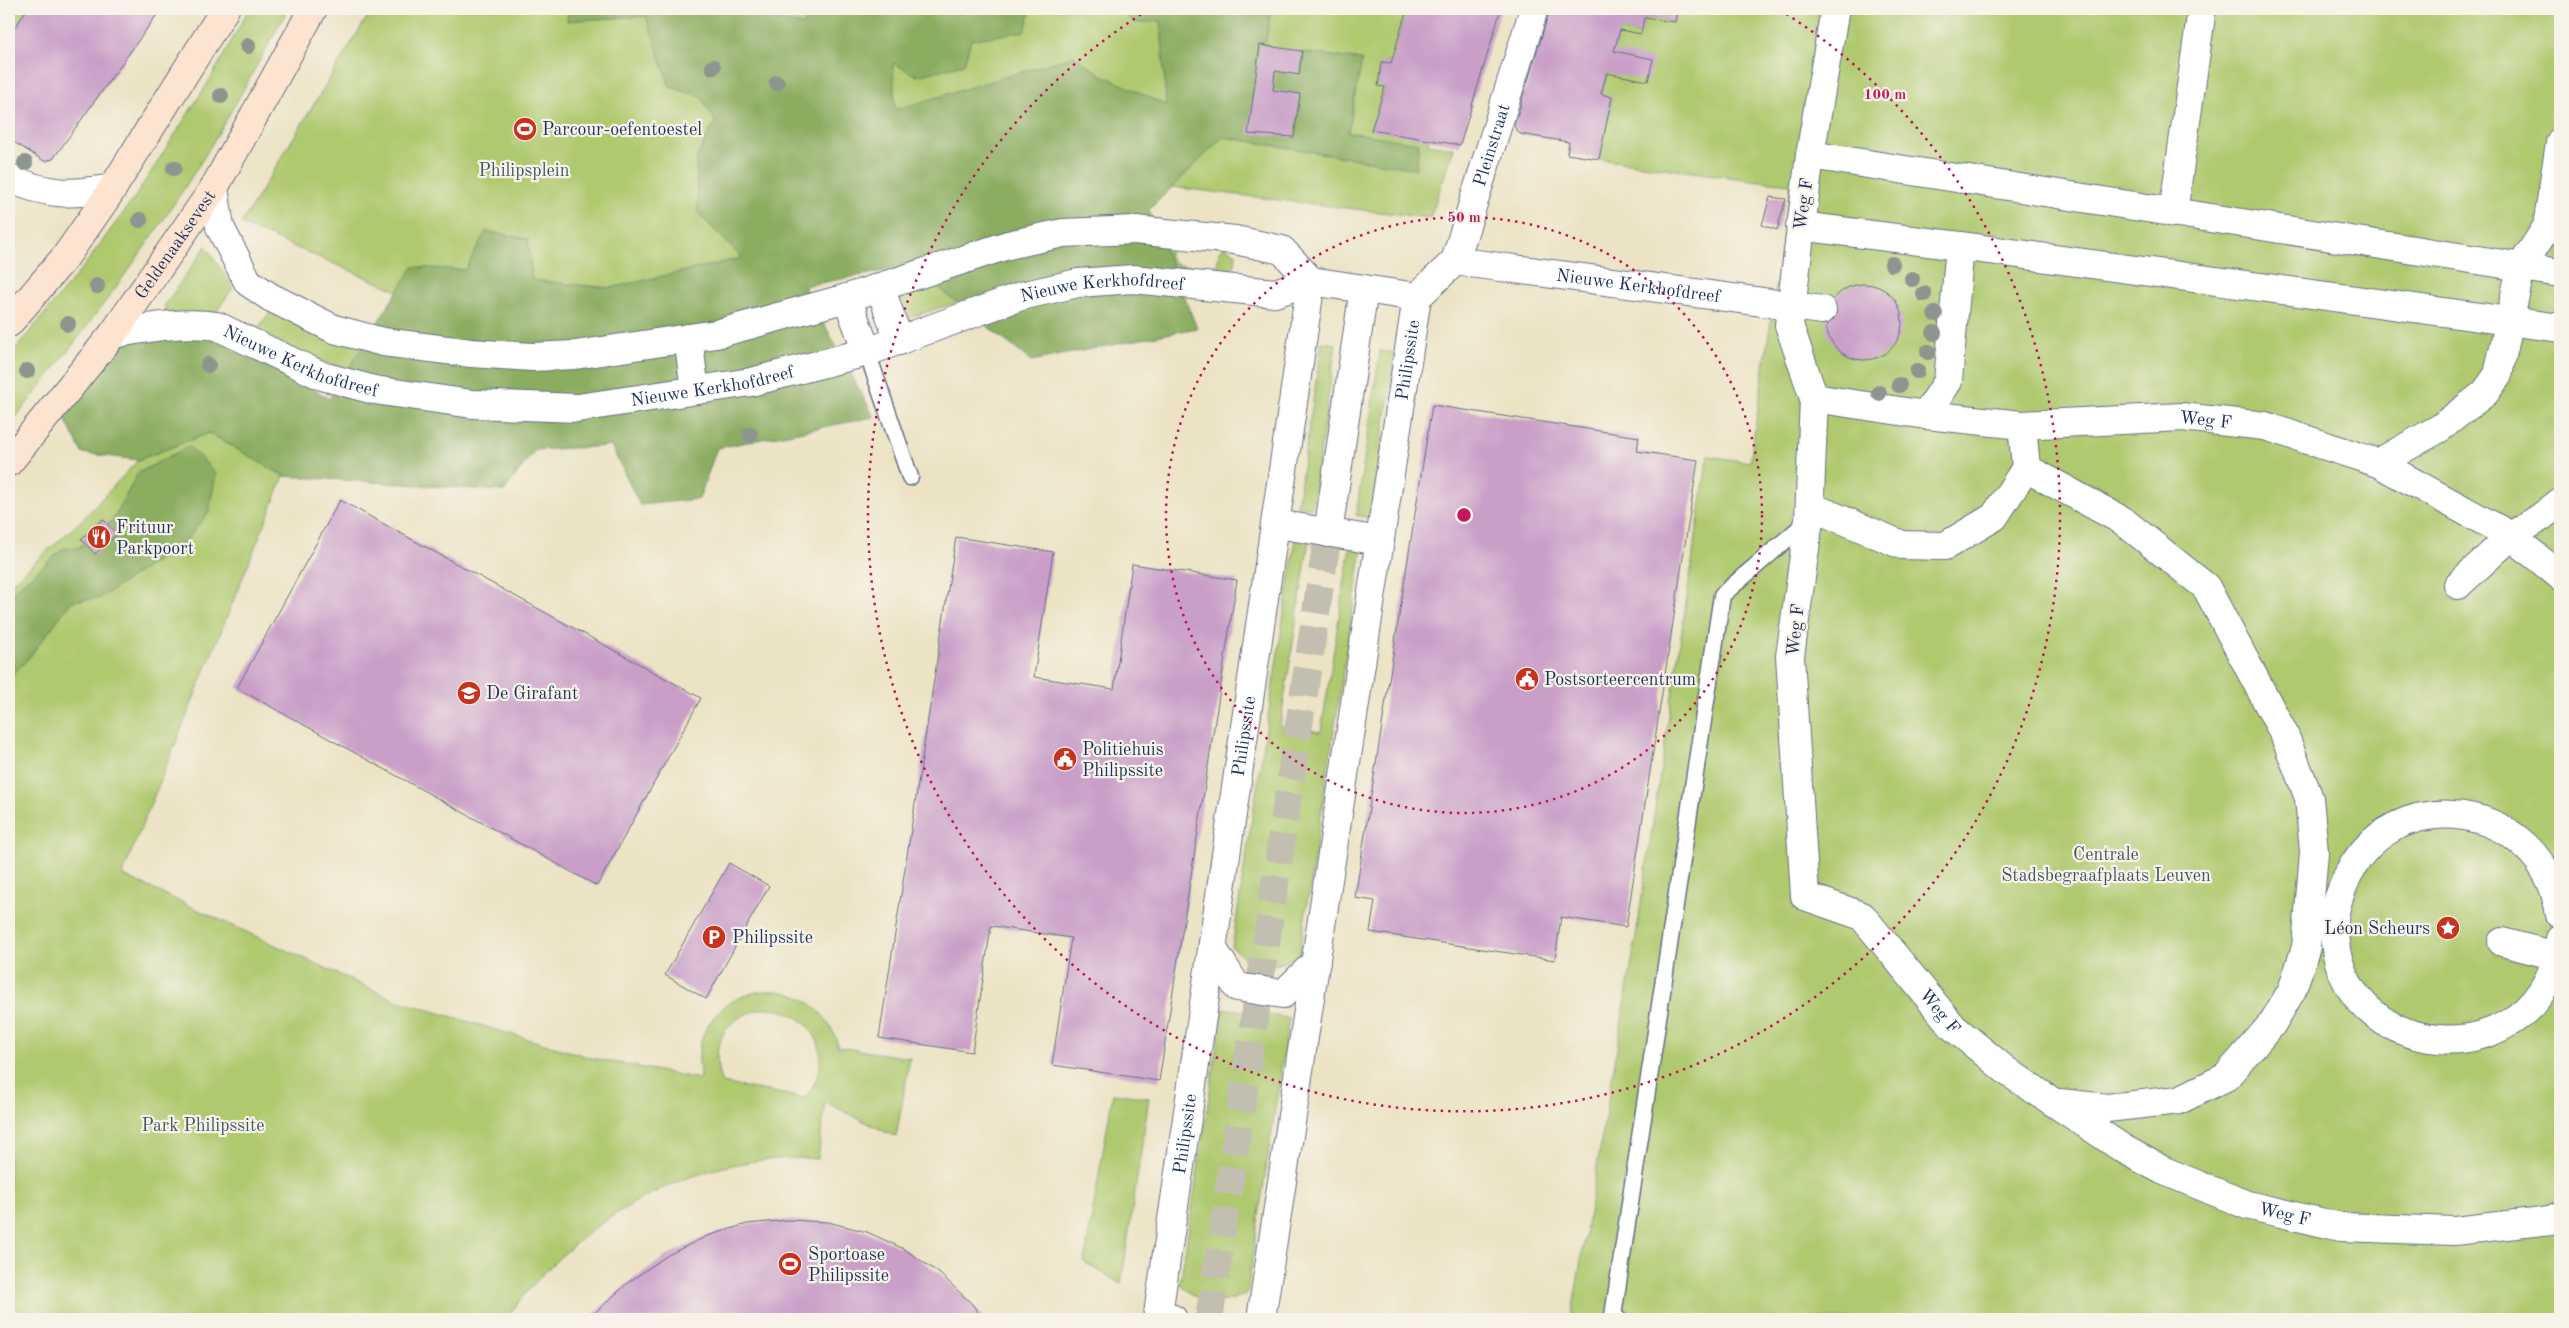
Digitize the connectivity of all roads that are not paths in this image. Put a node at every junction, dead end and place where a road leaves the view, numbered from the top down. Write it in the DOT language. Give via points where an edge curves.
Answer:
graph roads {
  1 [pos="225,9"];
  2 [pos="313,9"];
  3 [pos="1534,9"];
  4 [pos="1835,9"];
  5 [pos="2202,9"];
  6 [pos="2560,142"];
  7 [pos="1810,155"];
  8 [pos="9,178"];
  9 [pos="113,188"];
  10 [pos="214,188"];
  11 [pos="2173,213"];
  12 [pos="1800,226"];
  13 [pos="1960,246"];
  14 [pos="1455,261"];
  15 [pos="2521,267"];
  16 [pos="2560,273"];
  17 [pos="1311,281"];
  18 [pos="880,287"];
  19 [pos="1364,289"];
  20 [pos="1417,297"];
  21 [pos="847,298"];
  22 [pos="1792,307"];
  23 [pos="1822,310"];
  24 [pos="2510,321"];
  25 [pos="9,323"];
  26 [pos="2560,328"];
  27 [pos="113,334"];
  28 [pos="688,338"];
  29 [pos="899,341"];
  30 [pos="867,352"];
  31 [pos="695,390"];
  32 [pos="1814,398"];
  33 [pos="1926,415"];
  34 [pos="2022,425"];
  35 [pos="9,462"];
  36 [pos="2378,463"];
  37 [pos="2026,468"];
  38 [pos="910,476"];
  39 [pos="2560,502"];
  40 [pos="1810,513"];
  41 [pos="1276,524"];
  42 [pos="1328,533"];
  43 [pos="2510,536"];
  44 [pos="1380,541"];
  45 [pos="2560,576"];
  46 [pos="2458,585"];
  47 [pos="2560,915"];
  48 [pos="2502,942"];
  49 [pos="1212,949"];
  50 [pos="2559,951"];
  51 [pos="1316,962"];
  52 [pos="2057,1102"];
  53 [pos="2557,1221"];
  54 [pos="1163,1317"];
  55 [pos="1261,1319"];
  56 [pos="1618,1319"];
  1 -- 9 [label="main road"];
  2 -- 10 [label="main road, Geldenaaksevest"];
  3 -- 14 [label="street, Pleinstraat"];
  4 -- 7 [label="street, Weg F"];
  5 -- 11 [label="street"];
  6 -- 15 [label="street" via="2547,228"];
  7 -- 11 [label="street"];
  7 -- 12 [label="street, Weg F"];
  8 -- 9 [label="street" via="51,194 77,194"];
  9 -- 25 [label="main road" via="66,256"];
  10 -- 27 [label="main road, Geldenaaksevest"];
  10 -- 28 [label="street" via="220,227 248,282 270,297 334,329 383,342 532,357 575,355"];
  11 -- 15 [label="street"];
  12 -- 13 [label="street"];
  12 -- 22 [label="street, Weg F"];
  13 -- 24 [label="street"];
  13 -- 33 [label="street" via="1948,381"];
  14 -- 20 [label="street, Pleinstraat"];
  14 -- 22 [label="street, Nieuwe Kerkhofdreef"];
  15 -- 16 [label="street"];
  15 -- 24 [label="street"];
  17 -- 18 [label="street" via="1282,250 1235,240 1135,230 1064,233 1008,245"];
  17 -- 19 [label="street, Nieuwe Kerkhofdreef"];
  17 -- 29 [label="street, Nieuwe Kerkhofdreef" via="1275,293 1133,280 1078,284 1021,296"];
  17 -- 41 [label="street, Philipssite"];
  18 -- 21 [label="street"];
  18 -- 29 [label="street"];
  19 -- 20 [label="street, Nieuwe Kerkhofdreef"];
  19 -- 42 [label="street"];
  20 -- 44 [label="street, Philipssite"];
  21 -- 28 [label="street" via="716,334"];
  21 -- 30 [label="street"];
  22 -- 23 [label="street, Nieuwe Kerkhofdreef"];
  22 -- 32 [label="street, Weg F" via="1789,324"];
  24 -- 26 [label="street"];
  24 -- 36 [label="street" via="2498,375 2485,393 2440,428"];
  27 -- 31 [label="street, Nieuwe Kerkhofdreef" via="156,326 217,326 322,376 374,390 472,404 578,408"];
  27 -- 35 [label="main road, Geldenaaksevest"];
  28 -- 31 [label="street"];
  29 -- 30 [label="street, Nieuwe Kerkhofdreef"];
  30 -- 31 [label="street, Nieuwe Kerkhofdreef" via="751,382"];
  30 -- 38 [label="lane"];
  32 -- 33 [label="street, Weg F"];
  32 -- 40 [label="street, Weg F"];
  33 -- 34 [label="street, Weg F"];
  34 -- 36 [label="street, Weg F" via="2182,417 2265,426"];
  34 -- 37 [label="street"];
  36 -- 43 [label="street, Weg F"];
  37 -- 40 [label="street" via="1994,517 1945,546 1902,545"];
  37 -- 52 [label="street" via="2124,521 2206,587 2284,734 2308,798 2314,852 2306,947 2292,990 2272,1024 2226,1077 2180,1100 2107,1108"];
  39 -- 43 [label="street"];
  40 -- 52 [label="street, Weg F" via="1790,656 1805,896 1862,916 1953,1027 2008,1072"];
  40 -- 56 [label="lane" via="1722,594 1613,1316"];
  41 -- 42 [label="street"];
  41 -- 49 [label="street, Philipssite"];
  42 -- 44 [label="street"];
  43 -- 45 [label="street, Weg F"];
  43 -- 46 [label="street"];
  44 -- 51 [label="street, Philipssite"];
  47 -- 50 [label="street" via="2558,898 2546,870 2528,847 2504,828 2473,816 2448,813 2418,817 2391,829 2367,847 2349,871 2337,901 2334,928 2337,956 2349,984 2367,1007 2390,1026 2421,1038 2448,1041 2485,1035 2505,1026 2528,1008 2547,984"];
  48 -- 50 [label="street"];
  49 -- 51 [label="street" via="1237,987 1283,994"];
  49 -- 54 [label="street, Philipssite"];
  51 -- 55 [label="street, Philipssite"];
  52 -- 53 [label="street, Weg F" via="2122,1148 2162,1170 2247,1205 2341,1227 2454,1231"];
}
